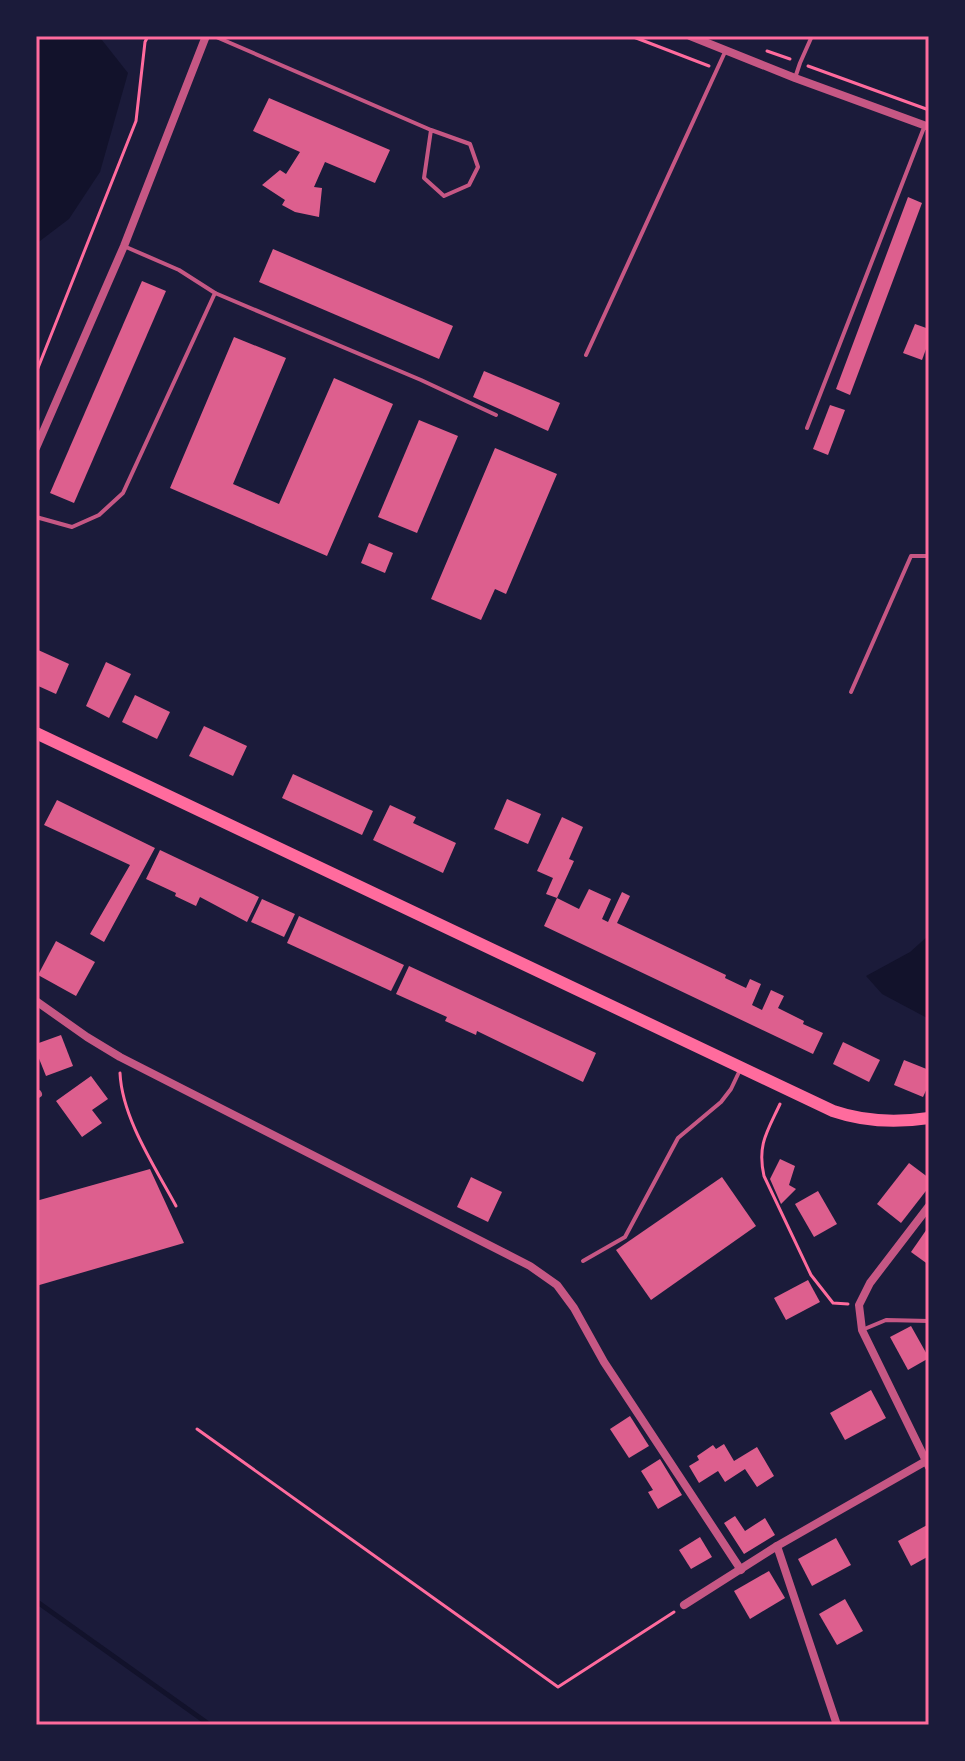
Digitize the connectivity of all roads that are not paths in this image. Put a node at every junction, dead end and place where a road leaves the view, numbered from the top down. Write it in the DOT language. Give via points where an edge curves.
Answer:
graph roads {
  1 [pos="206,36"];
  2 [pos="214,36"];
  3 [pos="690,36"];
  4 [pos="812,36"];
  5 [pos="726,49"];
  6 [pos="795,78"];
  7 [pos="927,126"];
  8 [pos="431,130"];
  9 [pos="124,246"];
  10 [pos="215,293"];
  11 [pos="586,355"];
  12 [pos="496,415"];
  13 [pos="807,428"];
  14 [pos="36,448"];
  15 [pos="36,517"];
  16 [pos="929,556"];
  17 [pos="851,692"];
  18 [pos="36,733"];
  19 [pos="36,1001"];
  20 [pos="742,1067"];
  21 [pos="927,1122"];
  22 [pos="929,1206"];
  23 [pos="583,1261"];
  24 [pos="929,1321"];
  25 [pos="862,1330"];
  26 [pos="928,1464"];
  27 [pos="777,1546"];
  28 [pos="741,1570"];
  29 [pos="684,1605"];
  30 [pos="837,1725"];
  1 -- 9 [label="street"];
  2 -- 8 [label="lane"];
  3 -- 5 [label="street"];
  4 -- 6 [label="lane"];
  5 -- 6 [label="street"];
  5 -- 11 [label="lane"];
  6 -- 7 [label="street"];
  7 -- 13 [label="lane"];
  8 -- 8 [label="lane" via="424,178 444,196 469,185 478,167 470,144"];
  9 -- 10 [label="lane"];
  9 -- 14 [label="street"];
  10 -- 12 [label="lane"];
  10 -- 15 [label="lane" via="123,493 99,515 72,527"];
  16 -- 17 [label="lane" via="911,556"];
  18 -- 20 [label="main road"];
  19 -- 28 [label="street" via="120,1057 530,1266 557,1285"];
  20 -- 21 [label="main road" via="833,1111 876,1121"];
  20 -- 23 [label="lane" via="721,1102 678,1138 625,1237"];
  22 -- 25 [label="street" via="870,1283 859,1305"];
  24 -- 25 [label="lane" via="886,1320"];
  25 -- 26 [label="street"];
  26 -- 27 [label="street"];
  27 -- 28 [label="street"];
  27 -- 30 [label="street"];
  28 -- 29 [label="street"];
}
